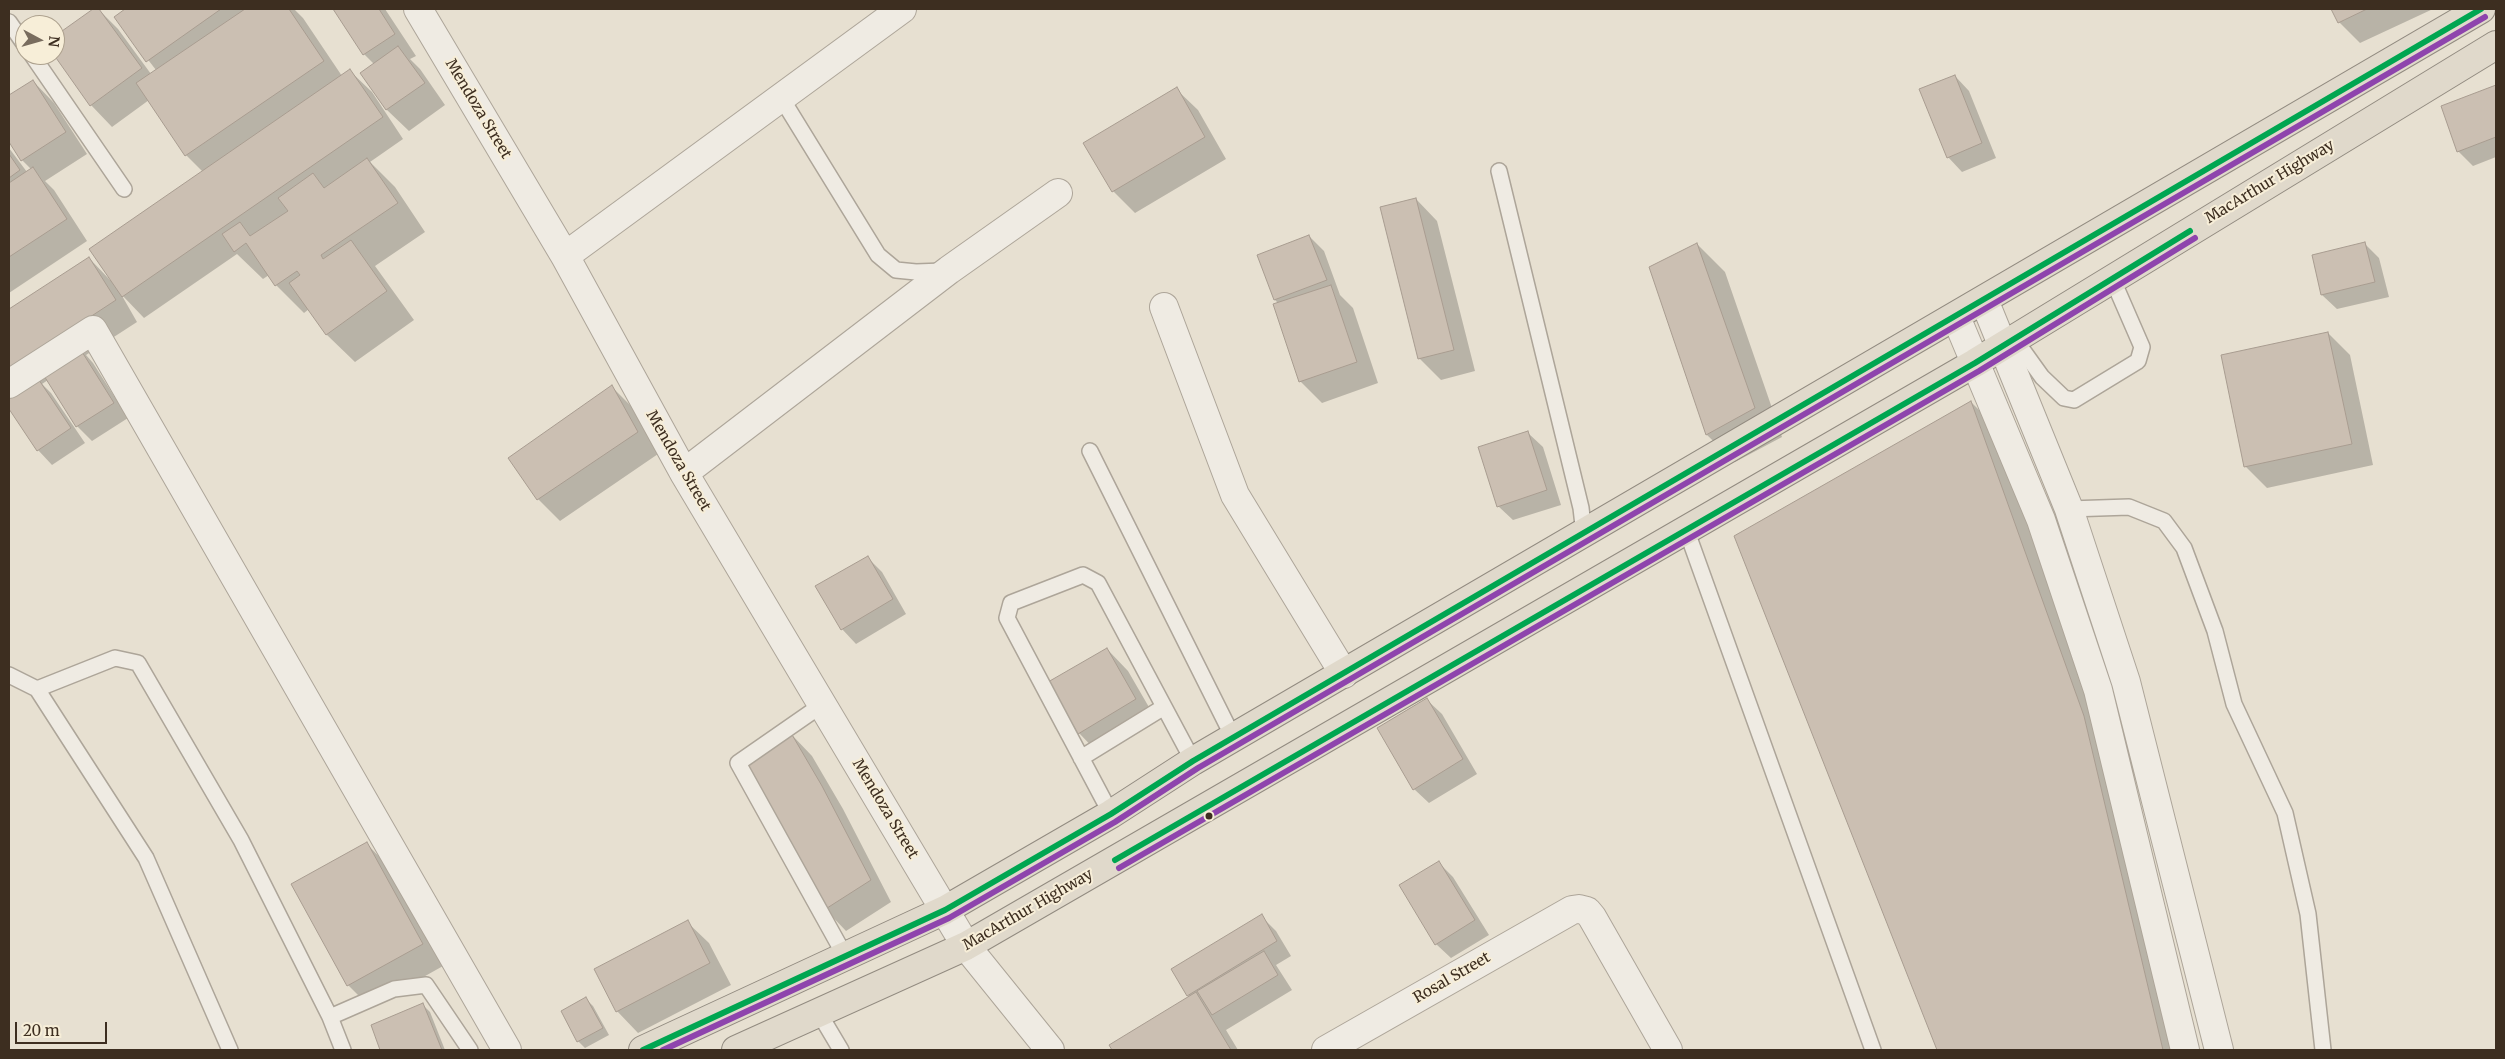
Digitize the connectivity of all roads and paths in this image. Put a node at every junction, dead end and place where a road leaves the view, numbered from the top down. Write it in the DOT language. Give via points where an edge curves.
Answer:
graph roads {
  1 [pos="418,9"];
  2 [pos="902,9"];
  3 [pos="2481,9"];
  4 [pos="2496,45"];
  5 [pos="39,65"];
  6 [pos="782,99"];
  7 [pos="1499,171"];
  8 [pos="124,189"];
  9 [pos="1058,193"];
  10 [pos="564,256"];
  11 [pos="949,270"];
  12 [pos="2112,278"];
  13 [pos="1984,300"];
  14 [pos="1164,307"];
  15 [pos="1956,317"];
  16 [pos="2008,341"];
  17 [pos="1975,363"];
  18 [pos="9,384"];
  19 [pos="1090,451"];
  20 [pos="684,473"];
  21 [pos="2069,508"];
  22 [pos="1686,529"];
  23 [pos="1584,534"];
  24 [pos="1344,674"];
  25 [pos="9,676"];
  26 [pos="37,688"];
  27 [pos="823,704"];
  28 [pos="1164,707"];
  29 [pos="1234,739"];
  30 [pos="1081,758"];
  31 [pos="1193,761"];
  32 [pos="1111,814"];
  33 [pos="945,910"];
  34 [pos="966,946"];
  35 [pos="845,956"];
  36 [pos="820,1013"];
  37 [pos="330,1017"];
  38 [pos="230,1050"];
  39 [pos="343,1050"];
  40 [pos="470,1050"];
  41 [pos="506,1050"];
  42 [pos="643,1050"];
  43 [pos="736,1050"];
  44 [pos="841,1050"];
  45 [pos="1050,1050"];
  46 [pos="1326,1050"];
  47 [pos="1668,1050"];
  48 [pos="1873,1050"];
  49 [pos="2184,1050"];
  50 [pos="2219,1050"];
  51 [pos="2323,1050"];
  1 -- 10 [label="street, Mendoza Street"];
  2 -- 6 [label="street"];
  3 -- 13 [label="highway"];
  4 -- 12 [label="highway, MacArthur Highway"];
  5 -- 8 [label="lane"];
  6 -- 10 [label="street"];
  6 -- 11 [label="lane" via="878,255 896,270"];
  7 -- 23 [label="lane" via="1581,508"];
  9 -- 11 [label="street"];
  10 -- 20 [label="street, Mendoza Street"];
  11 -- 20 [label="street"];
  12 -- 16 [label="highway, MacArthur Highway"];
  12 -- 16 [label="lane" via="2142,347 2138,361 2074,400 2064,398"];
  13 -- 15 [label="highway"];
  13 -- 16 [label="street"];
  14 -- 24 [label="street" via="1235,496"];
  15 -- 17 [label="street"];
  15 -- 23 [label="highway"];
  16 -- 17 [label="highway, MacArthur Highway"];
  16 -- 21 [label="street"];
  17 -- 22 [label="highway, MacArthur Highway"];
  17 -- 49 [label="street" via="2041,520 2098,690"];
  18 -- 41 [label="street" via="93,330"];
  19 -- 29 [label="lane"];
  20 -- 27 [label="street, Mendoza Street"];
  21 -- 50 [label="street" via="2126,682"];
  21 -- 51 [label="lane" via="2129,507 2164,521 2184,548 2215,630 2234,704 2285,813 2308,914"];
  22 -- 34 [label="highway, MacArthur Highway"];
  22 -- 48 [label="lane"];
  23 -- 24 [label="highway"];
  24 -- 29 [label="highway"];
  25 -- 26 [label="lane"];
  26 -- 37 [label="lane" via="115,658 138,663 241,840"];
  26 -- 38 [label="lane" via="146,858"];
  27 -- 33 [label="street, Mendoza Street"];
  27 -- 35 [label="lane" via="738,763"];
  28 -- 30 [label="lane"];
  28 -- 30 [label="lane" via="1098,583 1083,575 1011,603 1007,618"];
  28 -- 31 [label="lane"];
  29 -- 31 [label="highway"];
  30 -- 32 [label="lane"];
  31 -- 32 [label="highway"];
  32 -- 33 [label="highway"];
  33 -- 34 [label="street, Mendoza Street"];
  33 -- 35 [label="highway"];
  34 -- 36 [label="highway, MacArthur Highway"];
  34 -- 45 [label="street, Mendoza Street"];
  35 -- 42 [label="highway"];
  36 -- 43 [label="highway, MacArthur Highway"];
  36 -- 44 [label="lane"];
  37 -- 39 [label="lane"];
  37 -- 40 [label="lane" via="394,989 426,985"];
  46 -- 47 [label="street, Rosal Street" via="1572,910 1579,909 1592,917"];
}
